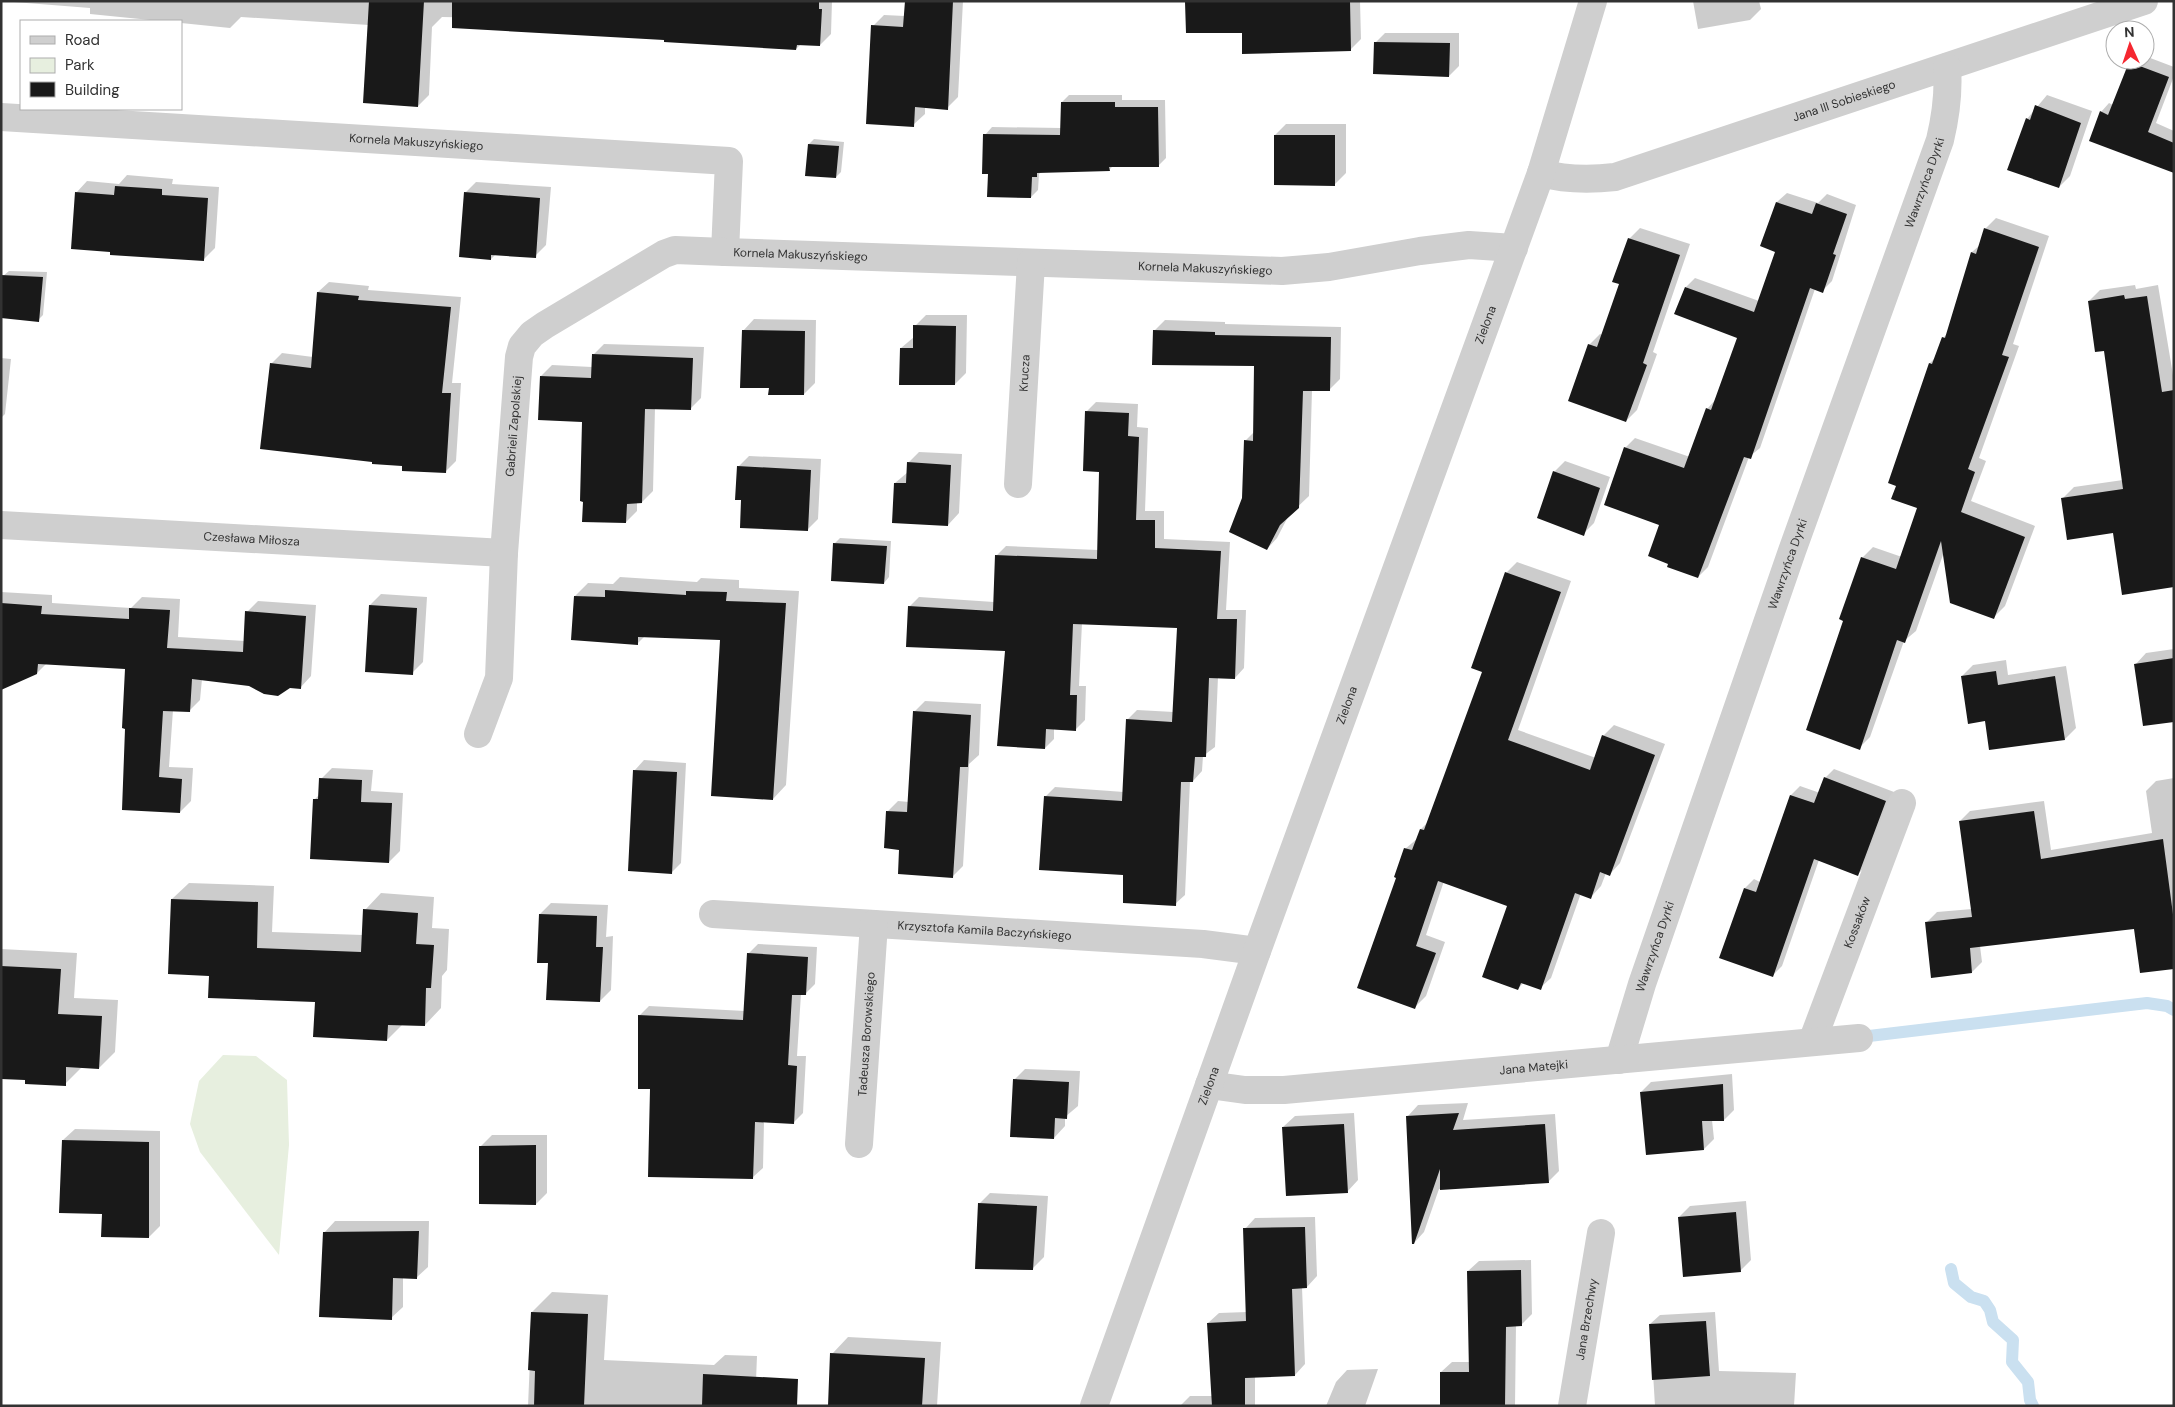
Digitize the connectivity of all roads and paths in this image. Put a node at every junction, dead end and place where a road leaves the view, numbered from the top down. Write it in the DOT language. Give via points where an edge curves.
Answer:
graph roads {
  1 [pos="1593,1"];
  2 [pos="2144,1"];
  3 [pos="1947,67"];
  4 [pos="1,117"];
  5 [pos="1541,174"];
  6 [pos="1514,248"];
  7 [pos="725,252"];
  8 [pos="1031,263"];
  9 [pos="1018,484"];
  10 [pos="1,525"];
  11 [pos="504,552"];
  12 [pos="478,734"];
  13 [pos="1902,803"];
  14 [pos="713,914"];
  15 [pos="874,924"];
  16 [pos="1257,951"];
  17 [pos="1859,1038"];
  18 [pos="1812,1042"];
  19 [pos="1619,1060"];
  20 [pos="1209,1085"];
  21 [pos="859,1144"];
  22 [pos="1601,1233"];
  23 [pos="1094,1406"];
  24 [pos="1572,1406"];
  1 -- 5 [label="street, Zielona"];
  2 -- 3 [label="street, Jana III Sobieskiego"];
  3 -- 5 [label="street, Jana III Sobieskiego" via="1615,177 1583,180"];
  3 -- 19 [label="street, Wawrzyńca Dyrki" via="1947,110 1940,140 1792,551 1642,984"];
  4 -- 7 [label="street, Kornela Makuszyńskiego" via="729,161"];
  5 -- 6 [label="street, Zielona"];
  6 -- 8 [label="street, Kornela Makuszyńskiego" via="1469,244 1329,267 1282,271"];
  6 -- 16 [label="street, Zielona"];
  7 -- 8 [label="street, Kornela Makuszyńskiego"];
  7 -- 11 [label="street, Gabrieli Zapolskiej" via="674,250 664,254 545,325 522,346 516,378"];
  8 -- 9 [label="street, Krucza"];
  10 -- 11 [label="street, Czesława Miłosza"];
  11 -- 12 [label="street, Gabrieli Zapolskiej" via="499,678"];
  13 -- 18 [label="street, Kossaków"];
  14 -- 15 [label="street, Krzysztofa Kamila Baczyńskiego"];
  15 -- 16 [label="street, Krzysztofa Kamila Baczyńskiego" via="1203,944"];
  15 -- 21 [label="street, Tadeusza Borowskiego"];
  16 -- 20 [label="street, Zielona"];
  17 -- 18 [label="street, Jana Matejki"];
  18 -- 19 [label="street, Jana Matejki"];
  19 -- 20 [label="street, Jana Matejki" via="1284,1090 1245,1090"];
  20 -- 23 [label="street, Zielona"];
  22 -- 24 [label="street, Jana Brzechwy"];
}
